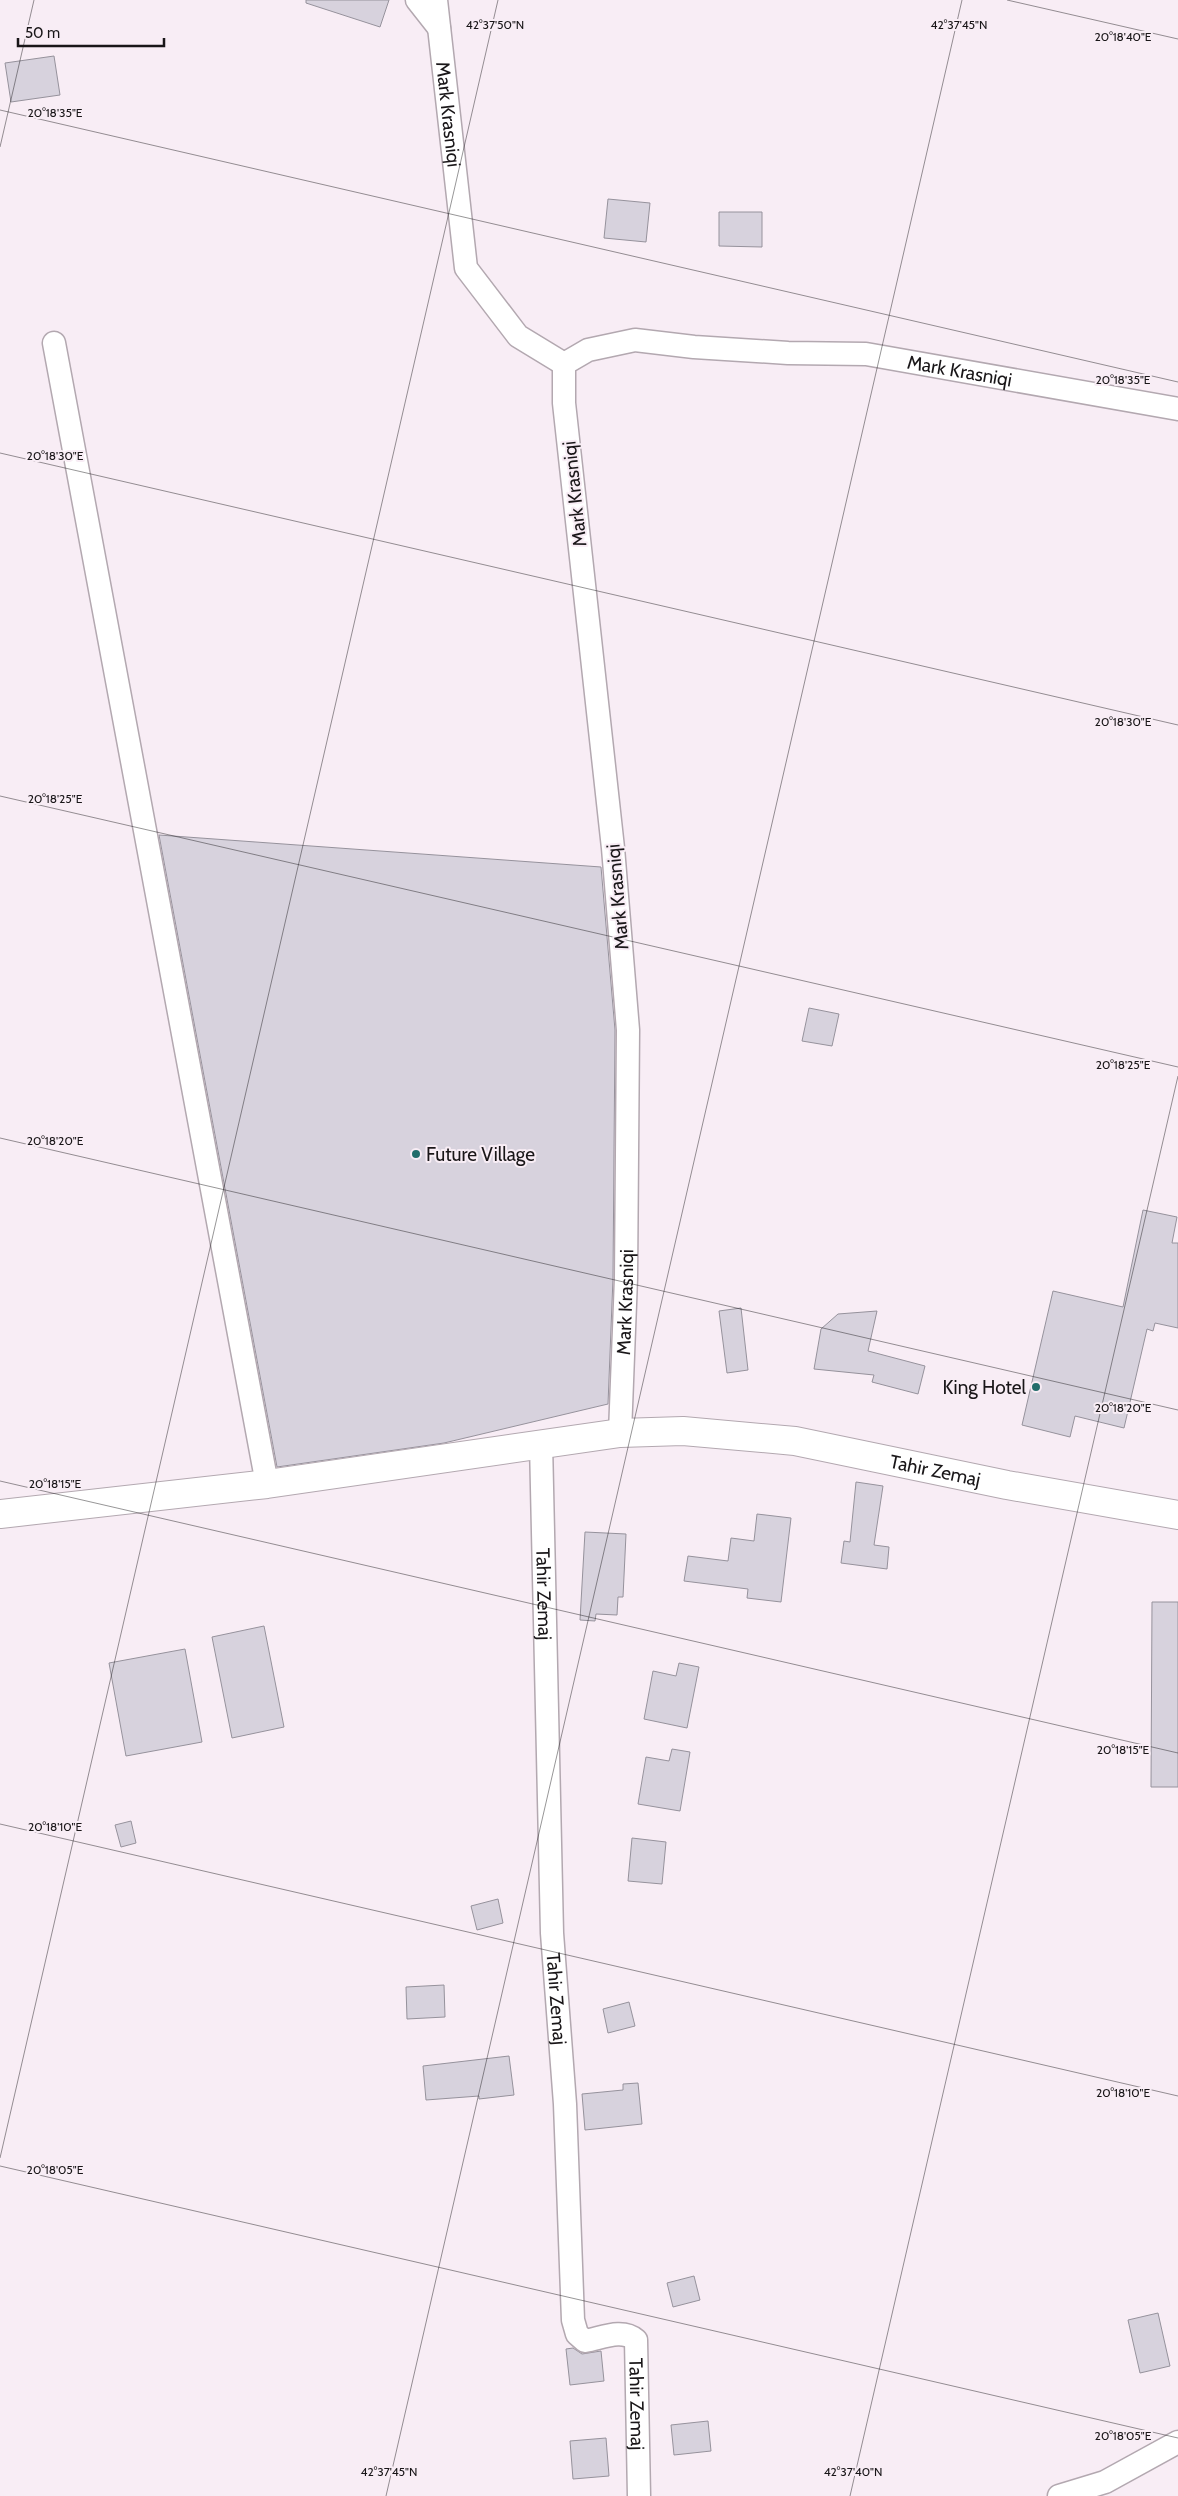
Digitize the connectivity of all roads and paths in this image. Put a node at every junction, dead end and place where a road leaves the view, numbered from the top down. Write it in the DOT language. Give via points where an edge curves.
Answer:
graph roads {
  1 [pos="417,0"];
  2 [pos="436,0"];
  3 [pos="439,28"];
  4 [pos="54,343"];
  5 [pos="564,364"];
  6 [pos="1178,409"];
  7 [pos="620,1433"];
  8 [pos="541,1443"];
  9 [pos="266,1484"];
  10 [pos="0,1514"];
  11 [pos="1178,1515"];
  12 [pos="1178,2442"];
  13 [pos="639,2496"];
  14 [pos="1062,2496"];
  1 -- 3 [label="street"];
  2 -- 3 [label="street, Mark Krasniqi"];
  3 -- 5 [label="street, Mark Krasniqi" via="466,268 518,336"];
  4 -- 9 [label="street"];
  5 -- 6 [label="street, Mark Krasniqi" via="588,350 635,340 788,353 866,354"];
  5 -- 7 [label="street, Mark Krasniqi" via="564,403 613,848 628,1030 626,1278"];
  7 -- 8 [label="main road, Tahir Zemaj"];
  7 -- 11 [label="main road, Tahir Zemaj" via="683,1431 796,1441"];
  8 -- 9 [label="main road, Tahir Zemaj"];
  8 -- 13 [label="street, Tahir Zemaj" via="552,1933 565,2104 573,2320 577,2334 585,2341 622,2333 636,2340"];
  9 -- 10 [label="main road, Tahir Zemaj"];
  12 -- 14 [label="street" via="1105,2482"];
}
